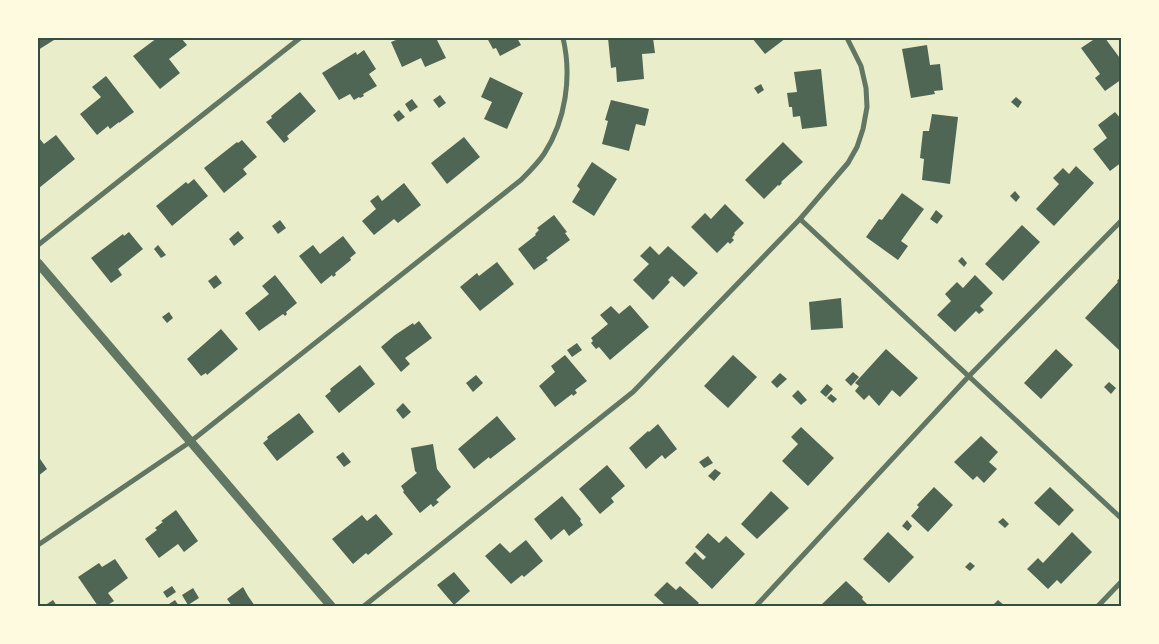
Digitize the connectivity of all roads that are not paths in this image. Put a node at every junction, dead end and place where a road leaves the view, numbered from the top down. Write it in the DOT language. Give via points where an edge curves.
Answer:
graph roads {
  1 [pos="300,38"];
  2 [pos="563,38"];
  3 [pos="847,38"];
  4 [pos="800,219"];
  5 [pos="1122,220"];
  6 [pos="38,245"];
  7 [pos="38,263"];
  8 [pos="969,376"];
  9 [pos="190,442"];
  10 [pos="1122,519"];
  11 [pos="38,545"];
  12 [pos="1122,581"];
  13 [pos="331,606"];
  14 [pos="364,606"];
  15 [pos="756,606"];
  16 [pos="1098,606"];
  1 -- 6 [label="street"];
  2 -- 9 [label="street" via="567,89 562,114 544,154 522,180"];
  3 -- 4 [label="street" via="861,66 866,88 863,129 848,163"];
  4 -- 8 [label="street"];
  4 -- 14 [label="street" via="633,392"];
  5 -- 8 [label="street"];
  7 -- 9 [label="street"];
  8 -- 10 [label="street"];
  8 -- 15 [label="street"];
  9 -- 11 [label="street"];
  9 -- 13 [label="street"];
  12 -- 16 [label="street"];
}
